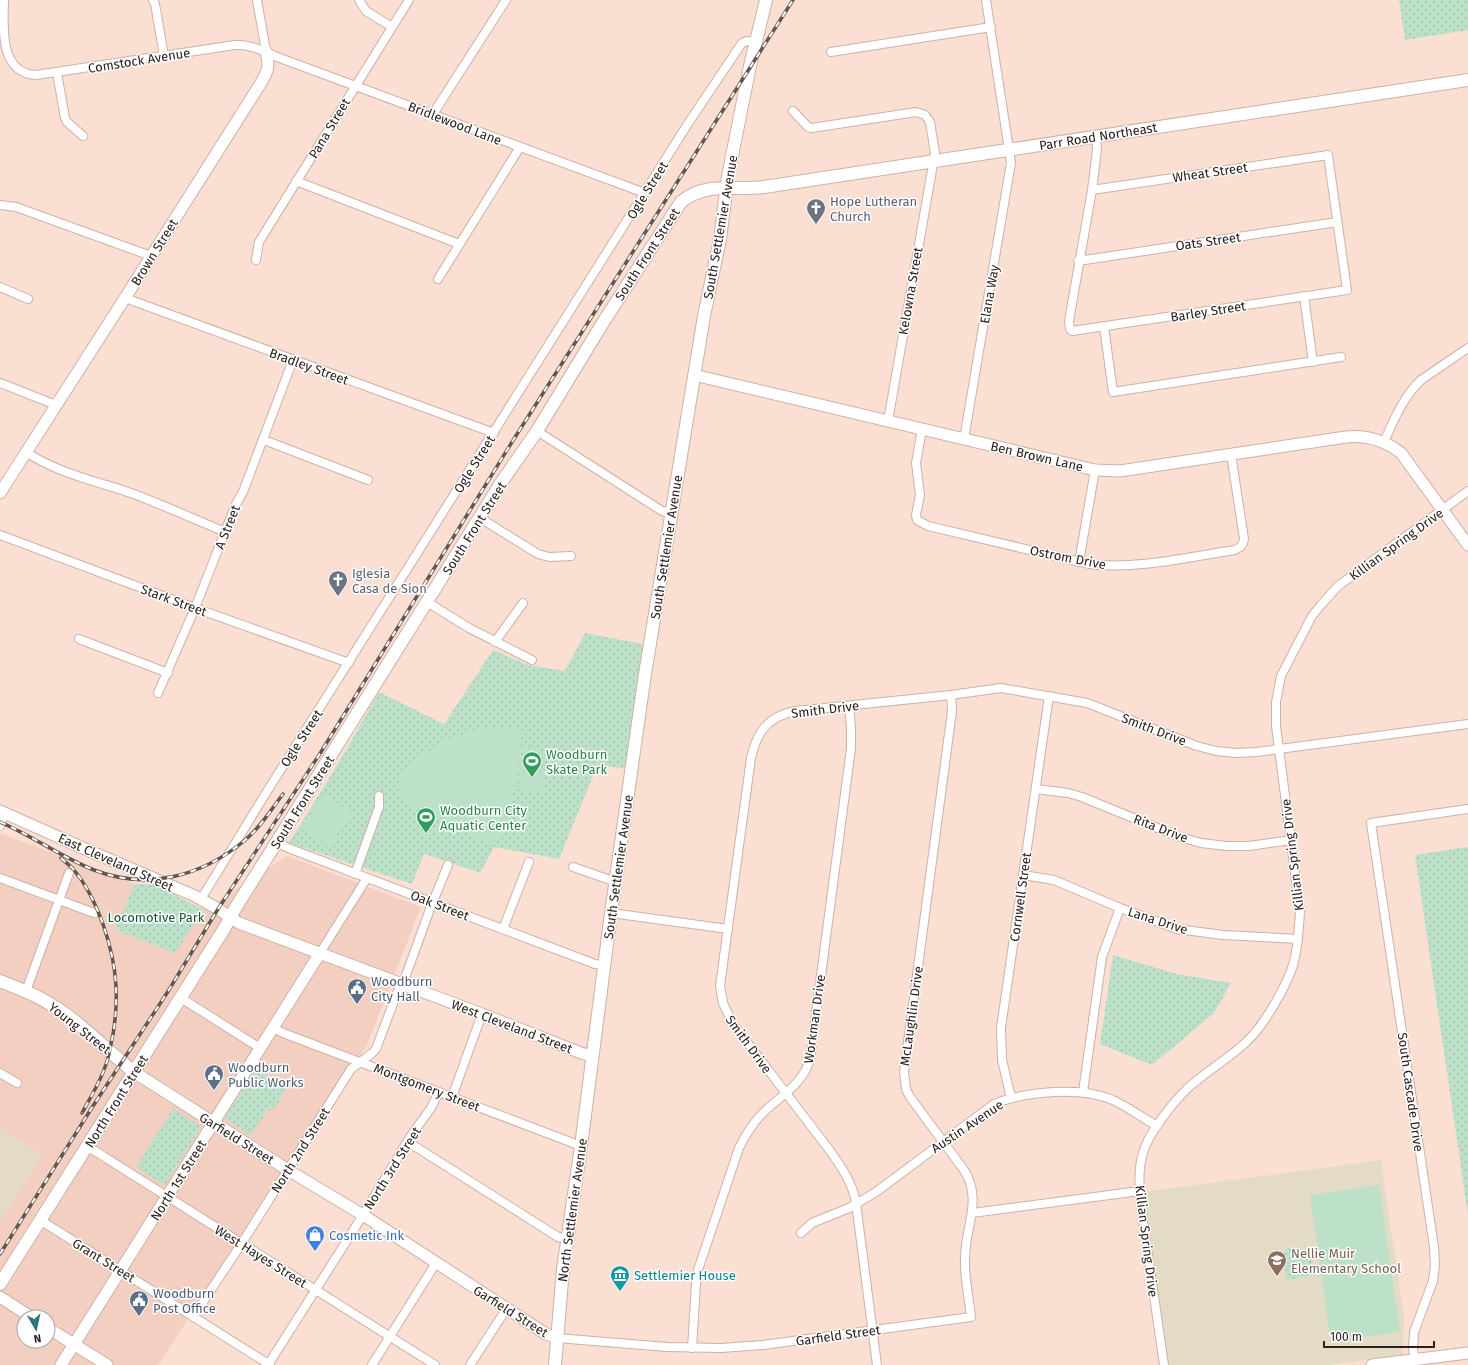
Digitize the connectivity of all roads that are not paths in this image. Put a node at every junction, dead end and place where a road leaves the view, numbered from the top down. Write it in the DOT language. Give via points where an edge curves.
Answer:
graph roads {
  1 [pos="4,0"];
  2 [pos="153,0"];
  3 [pos="257,0"];
  4 [pos="359,0"];
  5 [pos="409,0"];
  6 [pos="504,0"];
  7 [pos="766,0"];
  8 [pos="986,0"];
  9 [pos="392,27"];
  10 [pos="991,27"];
  11 [pos="756,40"];
  12 [pos="266,51"];
  13 [pos="831,52"];
  14 [pos="164,56"];
  15 [pos="57,73"];
  16 [pos="1468,80"];
  17 [pos="355,86"];
  18 [pos="793,111"];
  19 [pos="433,114"];
  20 [pos="83,136"];
  21 [pos="1096,137"];
  22 [pos="520,147"];
  23 [pos="1009,150"];
  24 [pos="933,161"];
  25 [pos="296,181"];
  26 [pos="727,188"];
  27 [pos="1092,190"];
  28 [pos="645,193"];
  29 [pos="0,205"];
  30 [pos="1337,222"];
  31 [pos="459,244"];
  32 [pos="151,256"];
  33 [pos="256,260"];
  34 [pos="1078,261"];
  35 [pos="438,279"];
  36 [pos="0,287"];
  37 [pos="1304,296"];
  38 [pos="125,298"];
  39 [pos="28,299"];
  40 [pos="1104,327"];
  41 [pos="1468,348"];
  42 [pos="1341,358"];
  43 [pos="293,360"];
  44 [pos="1313,362"];
  45 [pos="694,375"];
  46 [pos="0,382"];
  47 [pos="56,405"];
  48 [pos="888,421"];
  49 [pos="922,429"];
  50 [pos="537,430"];
  51 [pos="494,433"];
  52 [pos="964,439"];
  53 [pos="264,440"];
  54 [pos="1384,442"];
  55 [pos="26,452"];
  56 [pos="1231,454"];
  57 [pos="1095,470"];
  58 [pos="368,480"];
  59 [pos="1468,491"];
  60 [pos="0,493"];
  61 [pos="1442,510"];
  62 [pos="671,513"];
  63 [pos="480,518"];
  64 [pos="225,532"];
  65 [pos="0,535"];
  66 [pos="1468,545"];
  67 [pos="571,556"];
  68 [pos="1079,562"];
  69 [pos="427,602"];
  70 [pos="523,603"];
  71 [pos="195,608"];
  72 [pos="79,639"];
  73 [pos="495,642"];
  74 [pos="532,660"];
  75 [pos="349,663"];
  76 [pos="168,672"];
  77 [pos="158,693"];
  78 [pos="951,695"];
  79 [pos="1049,696"];
  80 [pos="849,706"];
  81 [pos="1468,724"];
  82 [pos="1278,749"];
  83 [pos="1036,789"];
  84 [pos="378,796"];
  85 [pos="1468,809"];
  86 [pos="3,812"];
  87 [pos="0,826"];
  88 [pos="1291,840"];
  89 [pos="277,842"];
  90 [pos="529,862"];
  91 [pos="448,865"];
  92 [pos="573,867"];
  93 [pos="69,873"];
  94 [pos="355,874"];
  95 [pos="1023,875"];
  96 [pos="0,878"];
  97 [pos="367,878"];
  98 [pos="616,882"];
  99 [pos="201,899"];
  100 [pos="58,900"];
  101 [pos="433,902"];
  102 [pos="1120,908"];
  103 [pos="611,912"];
  104 [pos="94,913"];
  105 [pos="230,918"];
  106 [pos="503,929"];
  107 [pos="728,929"];
  108 [pos="1298,939"];
  109 [pos="320,953"];
  110 [pos="604,965"];
  111 [pos="0,981"];
  112 [pos="401,984"];
  113 [pos="26,991"];
  114 [pos="181,998"];
  115 [pos="482,1014"];
  116 [pos="273,1028"];
  117 [pos="260,1048"];
  118 [pos="592,1056"];
  119 [pos="360,1062"];
  120 [pos="134,1072"];
  121 [pos="0,1073"];
  122 [pos="17,1083"];
  123 [pos="439,1092"];
  124 [pos="1083,1092"];
  125 [pos="785,1094"];
  126 [pos="452,1097"];
  127 [pos="1011,1098"];
  128 [pos="214,1123"];
  129 [pos="1157,1126"];
  130 [pos="943,1141"];
  131 [pos="408,1142"];
  132 [pos="87,1146"];
  133 [pos="581,1146"];
  134 [pos="288,1170"];
  135 [pos="1140,1191"];
  136 [pos="167,1197"];
  137 [pos="856,1203"];
  138 [pos="972,1213"];
  139 [pos="363,1215"];
  140 [pos="40,1220"];
  141 [pos="801,1233"];
  142 [pos="567,1239"];
  143 [pos="242,1243"];
  144 [pos="436,1263"];
  145 [pos="121,1271"];
  146 [pos="0,1284"];
  147 [pos="315,1290"];
  148 [pos="0,1297"];
  149 [pos="507,1308"];
  150 [pos="19,1309"];
  151 [pos="193,1316"];
  152 [pos="971,1317"];
  153 [pos="873,1329"];
  154 [pos="56,1333"];
  155 [pos="390,1337"];
  156 [pos="557,1338"];
  157 [pos="74,1344"];
  158 [pos="692,1348"];
  159 [pos="1468,1353"];
  160 [pos="1415,1362"];
  161 [pos="61,1365"];
  162 [pos="108,1365"];
  163 [pos="269,1365"];
  164 [pos="372,1365"];
  165 [pos="434,1365"];
  166 [pos="470,1365"];
  167 [pos="555,1365"];
  168 [pos="877,1365"];
  169 [pos="1164,1365"];
  170 [pos="1372,1365"];
  1 -- 15 [label="street, Comstock Avenue" via="3,50 6,59 13,67 29,75"];
  2 -- 14 [label="street"];
  3 -- 12 [label="street, Brown Street"];
  4 -- 9 [label="street" via="366,11"];
  5 -- 9 [label="street, Pana Street"];
  6 -- 19 [label="street"];
  7 -- 11 [label="main road, South Settlemier Avenue"];
  8 -- 10 [label="street, Elana Way"];
  9 -- 17 [label="street, Pana Street"];
  10 -- 13 [label="street"];
  10 -- 23 [label="street, Elana Way"];
  11 -- 26 [label="main road, South Settlemier Avenue"];
  11 -- 28 [label="street, Ogle Street" via="742,43"];
  12 -- 14 [label="street, Comstock Avenue" via="238,45"];
  12 -- 17 [label="street, Bridlewood Lane"];
  12 -- 32 [label="street, Brown Street" via="269,64 267,72"];
  14 -- 15 [label="street, Comstock Avenue"];
  15 -- 20 [label="street" via="65,118"];
  16 -- 21 [label="main road, Parr Road Northeast"];
  17 -- 19 [label="street, Bridlewood Lane"];
  17 -- 25 [label="street, Pana Street"];
  18 -- 24 [label="street, Kelowna Street" via="812,128 921,113 930,122 935,152"];
  19 -- 22 [label="street, Bridlewood Lane"];
  21 -- 23 [label="main road, Parr Road Northeast"];
  21 -- 27 [label="street" via="1098,149"];
  22 -- 28 [label="street, Bridlewood Lane"];
  22 -- 31 [label="street"];
  23 -- 24 [label="main road, Parr Road Northeast"];
  23 -- 52 [label="street, Elana Way" via="1011,166"];
  24 -- 26 [label="main road, Parr Road Northeast" via="764,187"];
  24 -- 48 [label="street, Kelowna Street"];
  25 -- 31 [label="street"];
  25 -- 33 [label="street, Pana Street" via="259,242"];
  26 -- 45 [label="main road, South Settlemier Avenue"];
  26 -- 50 [label="main road, South Front Street" via="700,191 687,197 675,209"];
  27 -- 30 [label="street, Wheat Street" via="1328,155"];
  27 -- 34 [label="street"];
  28 -- 51 [label="street, Ogle Street"];
  29 -- 32 [label="street" via="16,207"];
  30 -- 34 [label="street, Oats Street"];
  30 -- 37 [label="street, Barley Street" via="1347,290"];
  31 -- 35 [label="street"];
  32 -- 38 [label="street, Brown Street"];
  34 -- 40 [label="street, Barley Street" via="1070,329 1076,331"];
  36 -- 39 [label="street"];
  37 -- 40 [label="street, Barley Street"];
  37 -- 44 [label="street"];
  38 -- 43 [label="street, Bradley Street"];
  38 -- 47 [label="street, Brown Street"];
  40 -- 44 [label="street" via="1113,392"];
  41 -- 54 [label="street" via="1415,386 1401,406"];
  42 -- 44 [label="street"];
  43 -- 51 [label="street, Bradley Street"];
  43 -- 53 [label="street, A Street"];
  45 -- 48 [label="street, Ben Brown Lane"];
  45 -- 62 [label="main road, South Settlemier Avenue"];
  46 -- 47 [label="street"];
  47 -- 55 [label="street, Brown Street"];
  48 -- 49 [label="street, Ben Brown Lane"];
  49 -- 52 [label="street, Ben Brown Lane"];
  49 -- 68 [label="street, Ostrom Drive" via="916,463 920,495 917,520 928,526"];
  50 -- 62 [label="street" via="662,511"];
  50 -- 63 [label="main road, South Front Street"];
  51 -- 75 [label="street, Ogle Street"];
  52 -- 57 [label="street, Ben Brown Lane"];
  53 -- 58 [label="street"];
  53 -- 64 [label="street, A Street"];
  54 -- 56 [label="street, Ben Brown Lane" via="1356,436"];
  54 -- 61 [label="street, Ben Brown Lane" via="1401,453"];
  55 -- 60 [label="street, Brown Street"];
  55 -- 64 [label="street" via="46,464 150,500"];
  56 -- 57 [label="street, Ben Brown Lane" via="1120,471"];
  56 -- 68 [label="street, Ostrom Drive" via="1243,534 1243,544 1235,550 1140,564 1107,566"];
  57 -- 68 [label="street"];
  59 -- 61 [label="street, Killian Spring Drive"];
  61 -- 66 [label="street, Ben Brown Lane"];
  61 -- 82 [label="street, Killian Spring Drive" via="1338,586 1312,616 1281,676 1276,702"];
  62 -- 98 [label="main road, South Settlemier Avenue"];
  63 -- 67 [label="street" via="538,554 549,557"];
  63 -- 69 [label="main road, South Front Street"];
  64 -- 71 [label="street, A Street"];
  65 -- 71 [label="street, Stark Street"];
  69 -- 73 [label="street"];
  69 -- 89 [label="main road, South Front Street"];
  70 -- 73 [label="street"];
  71 -- 75 [label="street, Stark Street"];
  71 -- 76 [label="street, A Street"];
  72 -- 76 [label="street"];
  73 -- 74 [label="street"];
  75 -- 99 [label="street, Ogle Street"];
  76 -- 77 [label="street, A Street"];
  78 -- 79 [label="street, Smith Drive" via="1001,688"];
  78 -- 80 [label="street, Smith Drive"];
  78 -- 130 [label="street, McLaughlin Drive" via="953,708 904,1072 906,1089 910,1097"];
  79 -- 82 [label="street, Smith Drive" via="1087,703 1216,751 1236,753"];
  79 -- 83 [label="street, Cornwell Street"];
  80 -- 107 [label="street, Smith Drive" via="787,713 773,719 758,736 751,758"];
  80 -- 125 [label="street, Workman Drive" via="851,748 810,1060 800,1080"];
  81 -- 82 [label="street, Smith Drive"];
  82 -- 88 [label="street, Killian Spring Drive"];
  83 -- 88 [label="street, Rita Drive" via="1082,797 1177,836 1201,843 1249,846"];
  83 -- 95 [label="street, Cornwell Street"];
  84 -- 94 [label="street" via="379,807"];
  85 -- 160 [label="street, South Cascade Drive" via="1371,823 1434,1248 1433,1281 1414,1332"];
  86 -- 87 [label="street"];
  86 -- 99 [label="street, East Cleveland Street"];
  88 -- 108 [label="street, Killian Spring Drive" via="1300,911"];
  89 -- 94 [label="street, Oak Street"];
  89 -- 105 [label="main road, South Front Street"];
  90 -- 106 [label="street"];
  91 -- 101 [label="street, North 2nd Street"];
  92 -- 98 [label="street"];
  93 -- 100 [label="street"];
  94 -- 97 [label="street, Oak Street"];
  95 -- 102 [label="street, Lana Drive" via="1054,880"];
  95 -- 127 [label="street, Cornwell Street" via="1001,1028 1002,1060"];
  96 -- 100 [label="street"];
  97 -- 101 [label="street, Oak Street"];
  97 -- 109 [label="street"];
  98 -- 103 [label="main road, South Settlemier Avenue"];
  99 -- 105 [label="street, East Cleveland Street"];
  100 -- 104 [label="street"];
  100 -- 113 [label="street"];
  101 -- 106 [label="street, Oak Street"];
  101 -- 112 [label="street, North 2nd Street"];
  102 -- 108 [label="street, Lana Drive" via="1177,929 1200,933"];
  102 -- 124 [label="street" via="1102,957"];
  103 -- 107 [label="street"];
  103 -- 110 [label="main road, South Settlemier Avenue"];
  105 -- 109 [label="street, West Cleveland Street"];
  105 -- 114 [label="main road, North Front Street"];
  106 -- 110 [label="street, Oak Street"];
  107 -- 125 [label="street, Smith Drive" via="720,986 723,1003 733,1024"];
  108 -- 129 [label="street, Killian Spring Drive" via="1292,967 1278,998 1261,1025 1239,1049 1188,1088"];
  109 -- 112 [label="street, West Cleveland Street"];
  109 -- 116 [label="street, North 1st Street"];
  110 -- 118 [label="main road, South Settlemier Avenue"];
  111 -- 113 [label="main road, Young Street"];
  112 -- 115 [label="street, West Cleveland Street"];
  112 -- 119 [label="street, North 2nd Street" via="376,1048"];
  113 -- 120 [label="main road, Young Street" via="64,1013"];
  114 -- 117 [label="street"];
  114 -- 120 [label="main road, North Front Street"];
  115 -- 118 [label="street, West Cleveland Street"];
  115 -- 126 [label="street"];
  116 -- 117 [label="street, North 1st Street"];
  116 -- 119 [label="street, Montgomery Street"];
  117 -- 128 [label="street, North 1st Street"];
  118 -- 133 [label="main road, North Settlemier Avenue"];
  119 -- 123 [label="street, Montgomery Street"];
  119 -- 134 [label="street, North 2nd Street" via="351,1069"];
  120 -- 128 [label="street, Garfield Street"];
  120 -- 132 [label="main road, North Front Street"];
  121 -- 122 [label="street"];
  123 -- 126 [label="street, Montgomery Street"];
  123 -- 131 [label="street, North 3rd Street"];
  124 -- 127 [label="street, Austin Avenue" via="1044,1092"];
  124 -- 129 [label="street, Austin Avenue" via="1114,1101"];
  125 -- 137 [label="street, Smith Drive" via="839,1164 852,1188"];
  125 -- 158 [label="street, Workman Drive" via="758,1117 739,1148 698,1270"];
  126 -- 133 [label="street, Montgomery Street"];
  127 -- 130 [label="street, Austin Avenue" via="994,1104"];
  128 -- 134 [label="street, Garfield Street"];
  128 -- 136 [label="street, North 1st Street"];
  129 -- 135 [label="street, Killian Spring Drive" via="1143,1153"];
  130 -- 137 [label="street, Austin Avenue" via="876,1192"];
  130 -- 138 [label="street, McLaughlin Drive" via="970,1180"];
  131 -- 139 [label="street, North 3rd Street"];
  131 -- 142 [label="street" via="558,1237"];
  132 -- 136 [label="street, West Hayes Street"];
  132 -- 140 [label="main road, North Front Street"];
  133 -- 142 [label="main road, North Settlemier Avenue"];
  134 -- 139 [label="street, Garfield Street"];
  134 -- 143 [label="street, North 2nd Street"];
  135 -- 138 [label="street"];
  135 -- 169 [label="street, Killian Spring Drive"];
  136 -- 143 [label="street, West Hayes Street"];
  136 -- 145 [label="street, North 1st Street"];
  137 -- 141 [label="street, Austin Avenue" via="812,1223"];
  137 -- 153 [label="street, Smith Drive"];
  138 -- 152 [label="street, McLaughlin Drive" via="964,1261"];
  139 -- 144 [label="street, Garfield Street"];
  139 -- 147 [label="street, North 3rd Street"];
  140 -- 145 [label="street, Grant Street"];
  140 -- 146 [label="main road, North Front Street"];
  142 -- 156 [label="main road, North Settlemier Avenue" via="560,1288"];
  143 -- 147 [label="street, West Hayes Street"];
  143 -- 151 [label="street, North 2nd Street"];
  144 -- 149 [label="street, Garfield Street"];
  144 -- 155 [label="street"];
  145 -- 151 [label="street, Grant Street"];
  145 -- 157 [label="street, North 1st Street"];
  147 -- 155 [label="street, West Hayes Street"];
  147 -- 163 [label="street, North 3rd Street"];
  148 -- 150 [label="street"];
  149 -- 156 [label="street, Garfield Street" via="546,1334"];
  149 -- 166 [label="street"];
  151 -- 163 [label="street, Grant Street"];
  152 -- 153 [label="street, Garfield Street"];
  153 -- 158 [label="street, Garfield Street" via="763,1345"];
  153 -- 168 [label="street, Smith Drive"];
  154 -- 157 [label="street"];
  155 -- 164 [label="street"];
  155 -- 165 [label="street, West Hayes Street"];
  156 -- 158 [label="street, Garfield Street"];
  156 -- 167 [label="main road, North Settlemier Avenue"];
  157 -- 161 [label="street, North 1st Street"];
  157 -- 162 [label="street"];
  159 -- 160 [label="street"];
  160 -- 170 [label="street"];
}
